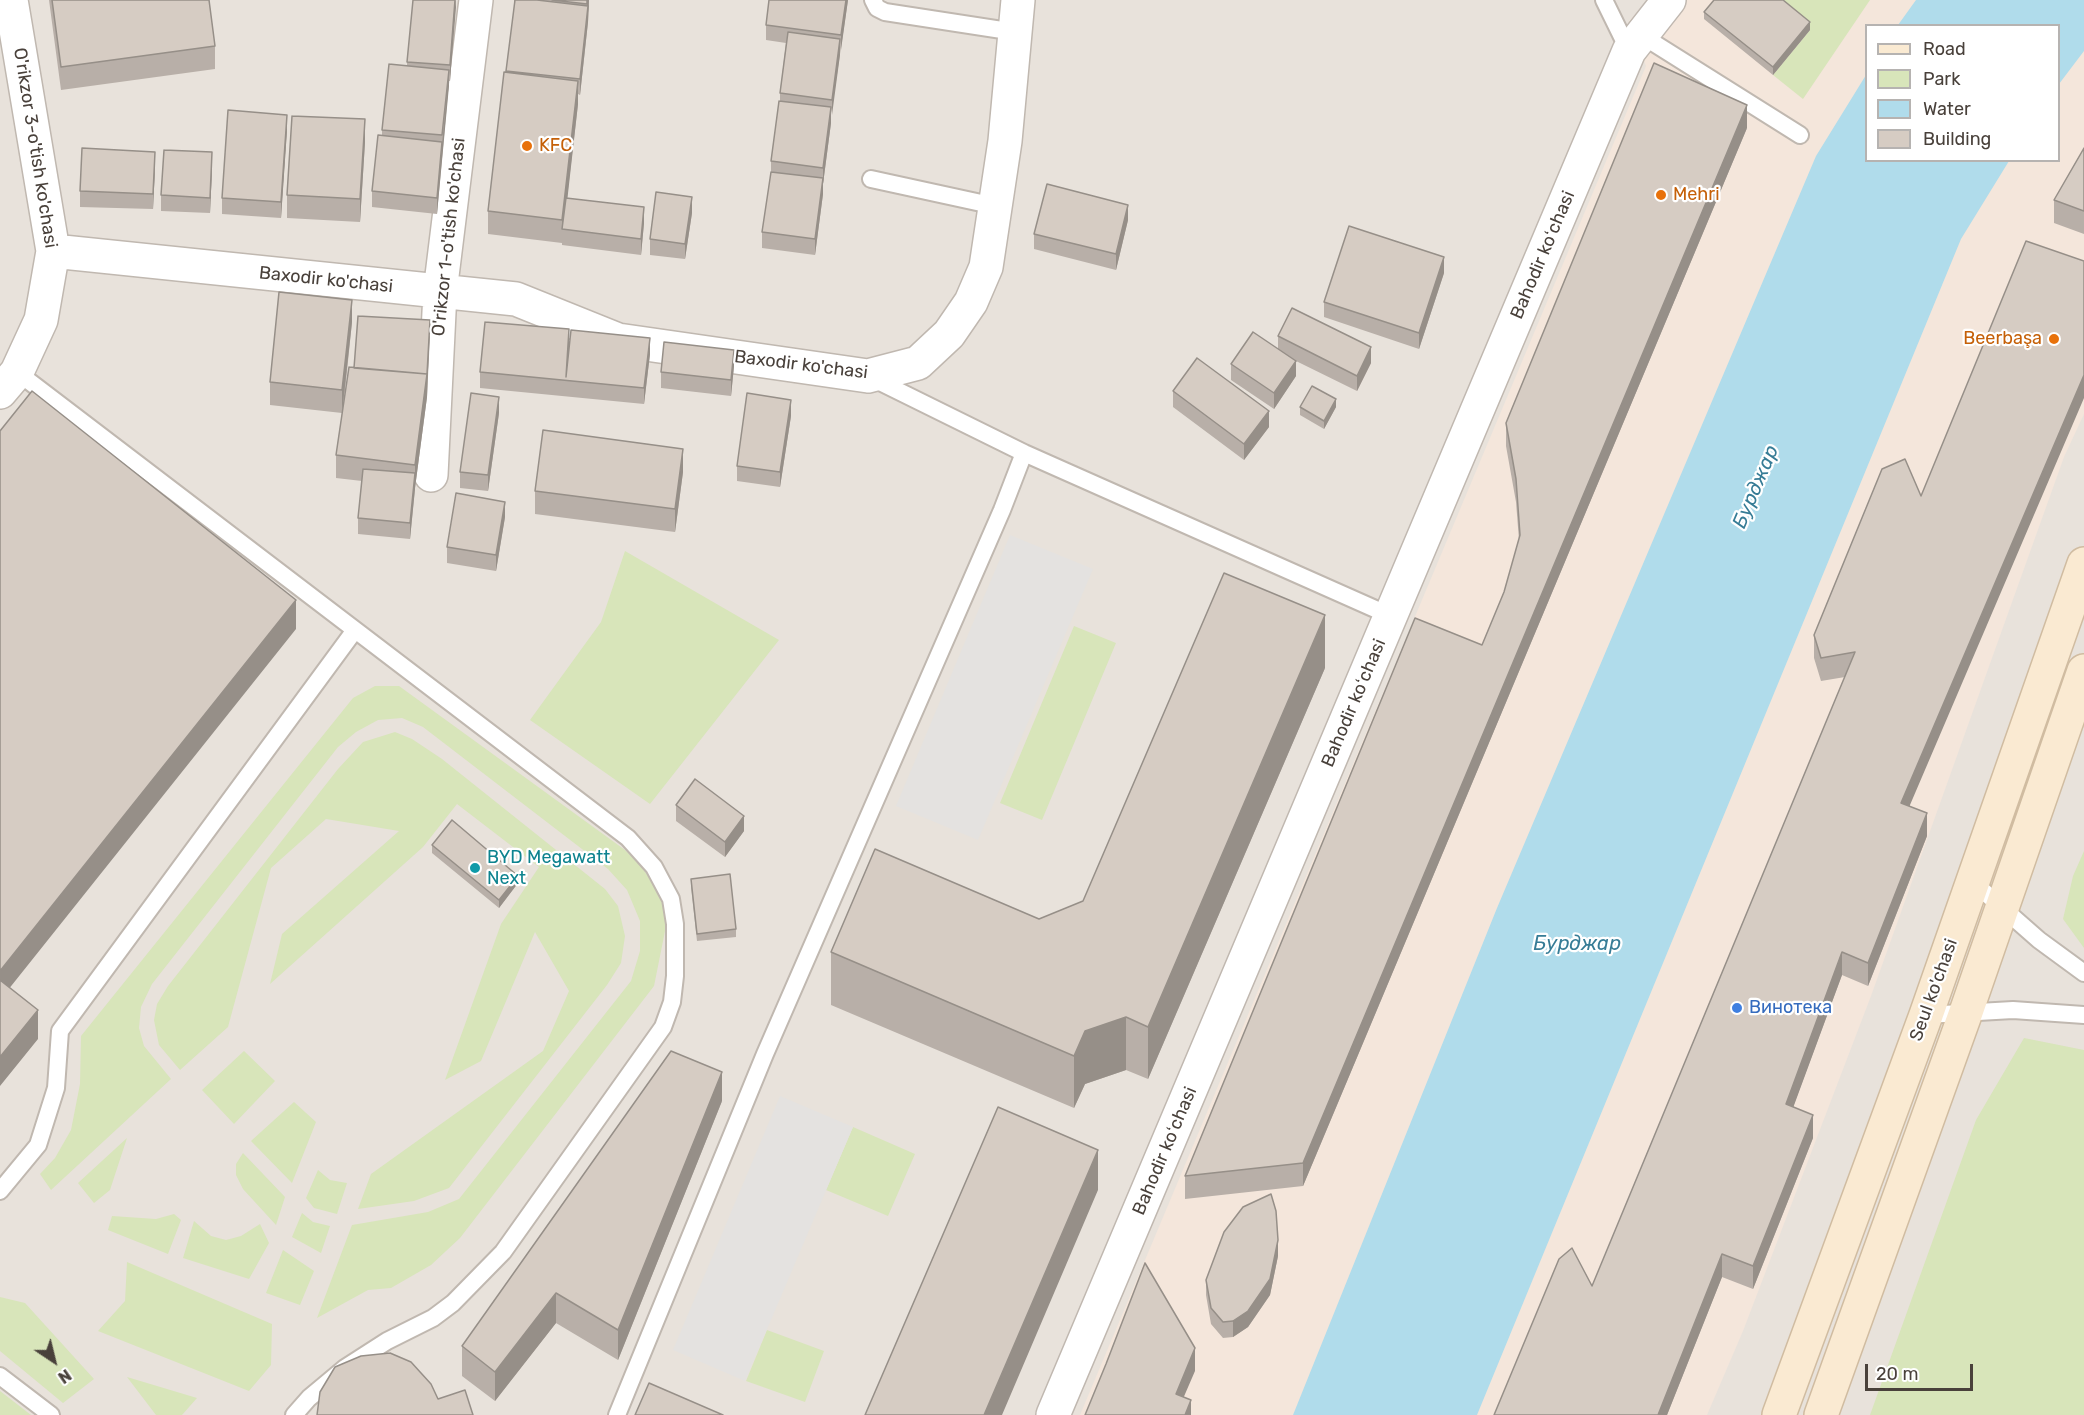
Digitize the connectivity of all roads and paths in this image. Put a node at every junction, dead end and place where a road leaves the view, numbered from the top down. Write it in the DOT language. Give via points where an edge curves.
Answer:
graph roads {
  1 [pos="11,0"];
  2 [pos="476,0"];
  3 [pos="873,0"];
  4 [pos="1604,0"];
  5 [pos="1016,16"];
  6 [pos="1647,21"];
  7 [pos="1800,135"];
  8 [pos="871,179"];
  9 [pos="995,206"];
  10 [pos="53,251"];
  11 [pos="440,292"];
  12 [pos="868,376"];
  13 [pos="8,382"];
  14 [pos="1024,453"];
  15 [pos="431,475"];
  16 [pos="2084,564"];
  17 [pos="1391,616"];
  18 [pos="355,630"];
  19 [pos="2084,671"];
  20 [pos="1973,882"];
  21 [pos="2002,909"];
  22 [pos="2084,973"];
  23 [pos="1966,1012"];
  24 [pos="1926,1015"];
  25 [pos="2084,1015"];
  26 [pos="0,1191"];
  27 [pos="0,1376"];
  28 [pos="51,1415"];
  29 [pos="294,1415"];
  30 [pos="617,1415"];
  31 [pos="1053,1415"];
  32 [pos="1779,1415"];
  33 [pos="1821,1415"];
  1 -- 10 [label="street, O'rikzor 3-o'tish ko'chasi"];
  2 -- 11 [label="street, O'rikzor 1-o'tish ko'chasi"];
  3 -- 5 [label="lane" via="885,12"];
  4 -- 6 [label="lane"];
  5 -- 9 [label="street, Baxodir ko'chasi"];
  6 -- 7 [label="lane"];
  6 -- 17 [label="street, Bahodir koʻchasi"];
  8 -- 9 [label="lane"];
  9 -- 12 [label="street, Baxodir ko'chasi" via="987,267 971,302 949,334 918,363"];
  10 -- 11 [label="street, Baxodir ko'chasi"];
  10 -- 13 [label="street, O'rikzor 3-o'tish ko'chasi" via="41,320"];
  11 -- 12 [label="street, Baxodir ko'chasi" via="516,299 618,340"];
  11 -- 15 [label="street, O'rikzor 1-o'tish ko'chasi"];
  12 -- 14 [label="lane"];
  13 -- 18 [label="lane"];
  14 -- 17 [label="lane"];
  14 -- 30 [label="lane" via="765,1054"];
  16 -- 20 [label="main road, Seul ko'chasi"];
  17 -- 31 [label="street, Bahodir koʻchasi"];
  18 -- 26 [label="lane" via="60,1031 56,1088 38,1145"];
  18 -- 29 [label="lane" via="628,838 646,856 671,899 675,976 672,1002 663,1027 488,1270 433,1318 345,1368"];
  19 -- 21 [label="main road, Seul ko'chasi"];
  20 -- 21 [label="lane"];
  20 -- 24 [label="main road, Seul ko'chasi"];
  21 -- 22 [label="lane"];
  21 -- 23 [label="main road, Seul ko'chasi"];
  23 -- 24 [label="lane"];
  23 -- 25 [label="lane" via="2013,1010"];
  23 -- 33 [label="main road, Seul ko'chasi"];
  24 -- 32 [label="main road, Seul ko'chasi"];
  27 -- 28 [label="lane"];
}
